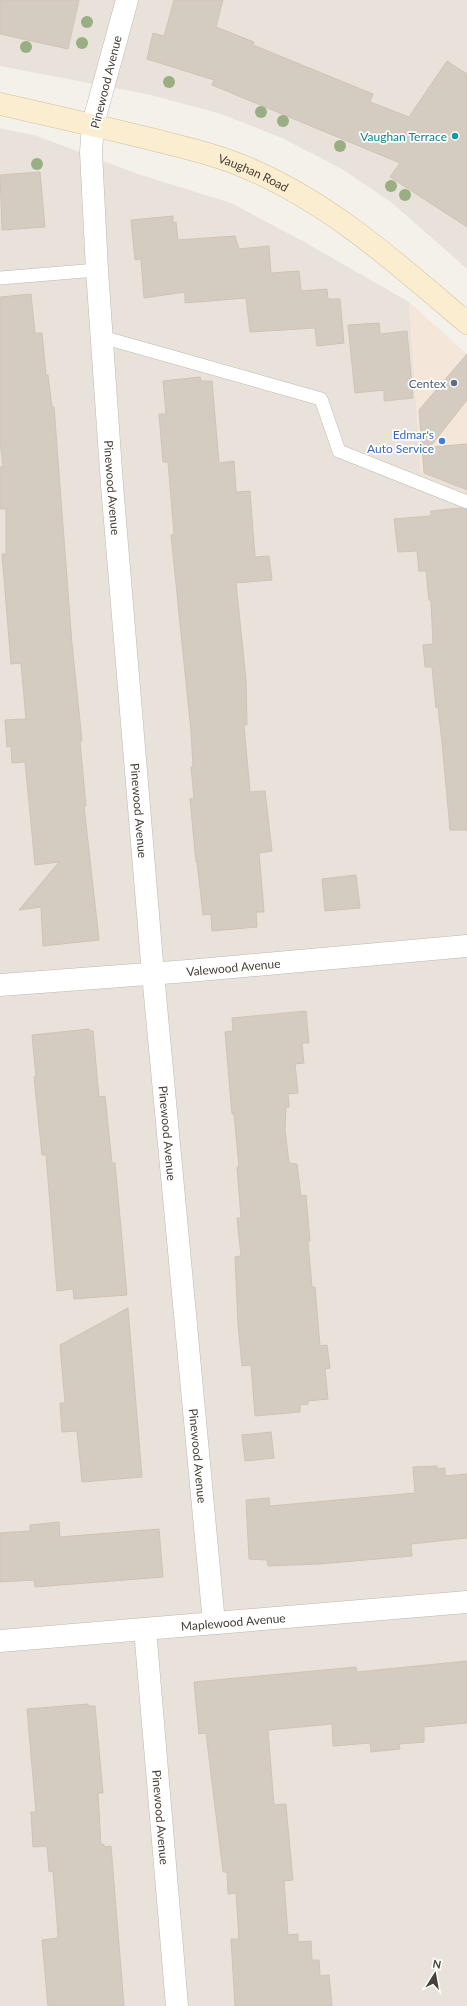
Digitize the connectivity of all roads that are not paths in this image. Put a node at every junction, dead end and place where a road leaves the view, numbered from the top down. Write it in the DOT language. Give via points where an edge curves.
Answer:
graph roads {
  1 [pos="127,0"];
  2 [pos="0,104"];
  3 [pos="94,124"];
  4 [pos="96,270"];
  5 [pos="0,278"];
  6 [pos="467,323"];
  7 [pos="102,337"];
  8 [pos="467,502"];
  9 [pos="467,946"];
  10 [pos="153,974"];
  11 [pos="0,985"];
  12 [pos="467,1602"];
  13 [pos="214,1623"];
  14 [pos="145,1628"];
  15 [pos="0,1641"];
  16 [pos="178,2006"];
  1 -- 3 [label="street, Pinewood Avenue"];
  2 -- 3 [label="street, Vaughan Road"];
  3 -- 4 [label="street, Pinewood Avenue" via="91,152"];
  3 -- 6 [label="street, Vaughan Road" via="203,152 253,170 293,190 340,219 386,253"];
  4 -- 5 [label="lane"];
  4 -- 7 [label="street, Pinewood Avenue"];
  7 -- 8 [label="lane" via="321,399 339,451"];
  7 -- 10 [label="street, Pinewood Avenue"];
  9 -- 10 [label="street, Valewood Avenue"];
  10 -- 11 [label="street, Valewood Avenue"];
  10 -- 13 [label="street, Pinewood Avenue"];
  12 -- 13 [label="street, Maplewood Avenue"];
  13 -- 14 [label="street, Maplewood Avenue"];
  14 -- 15 [label="street, Maplewood Avenue"];
  14 -- 16 [label="street, Pinewood Avenue"];
}
